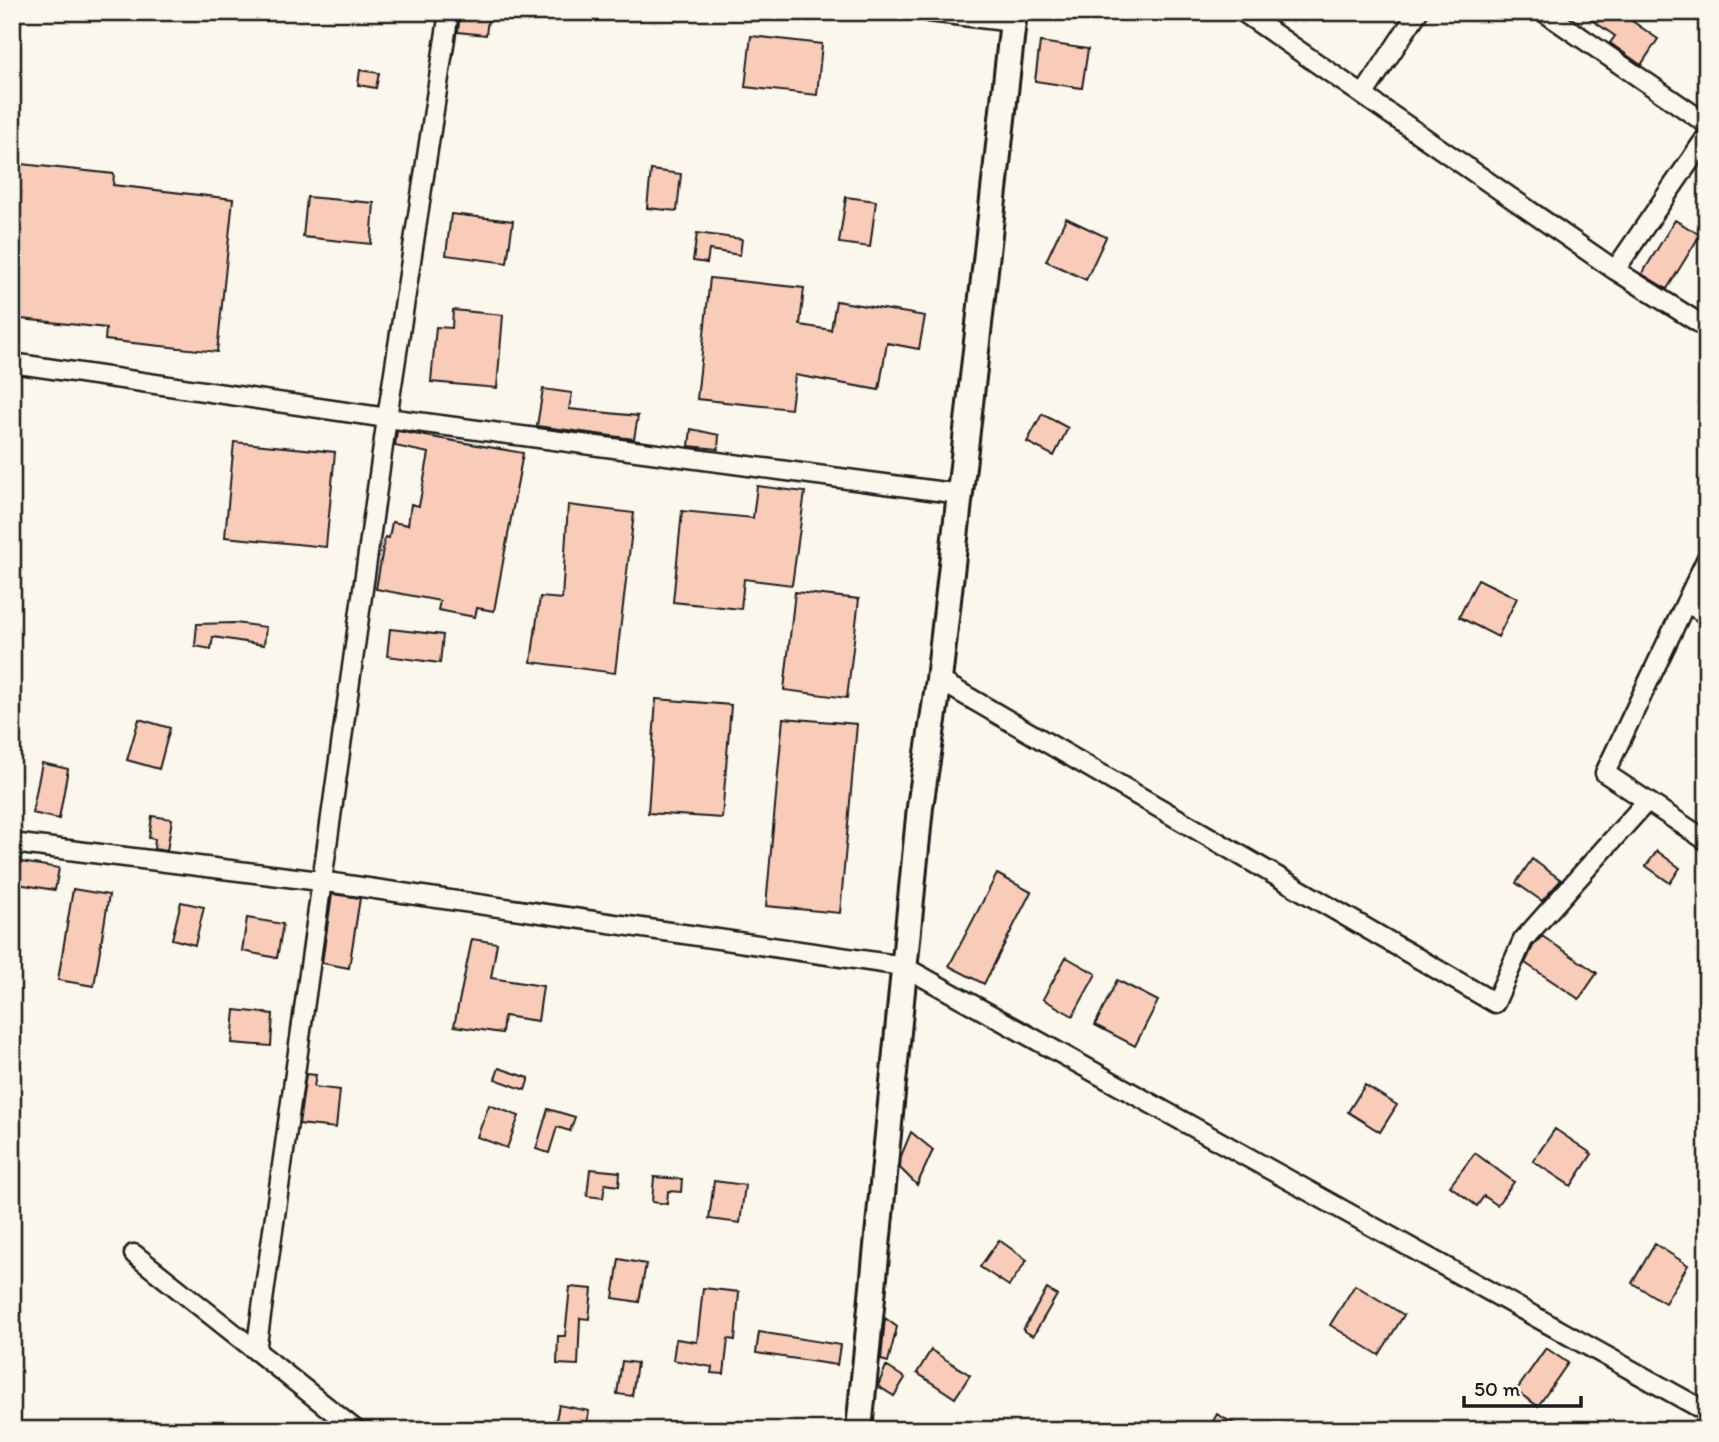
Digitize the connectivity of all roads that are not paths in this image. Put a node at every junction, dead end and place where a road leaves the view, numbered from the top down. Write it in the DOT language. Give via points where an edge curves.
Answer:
graph roads {
  1 [pos="449,12"];
  2 [pos="929,12"];
  3 [pos="1243,12"];
  4 [pos="1418,12"];
  5 [pos="1544,12"];
  6 [pos="1014,17"];
  7 [pos="1364,94"];
  8 [pos="1707,124"];
  9 [pos="1707,136"];
  10 [pos="1615,270"];
  11 [pos="1707,328"];
  12 [pos="12,363"];
  13 [pos="387,418"];
  14 [pos="960,494"];
  15 [pos="1707,558"];
  16 [pos="1686,602"];
  17 [pos="1707,615"];
  18 [pos="939,680"];
  19 [pos="1647,801"];
  20 [pos="1707,841"];
  21 [pos="12,843"];
  22 [pos="320,881"];
  23 [pos="903,966"];
  24 [pos="134,1254"];
  25 [pos="256,1350"];
  26 [pos="1707,1412"];
  27 [pos="356,1430"];
  28 [pos="859,1430"];
  1 -- 13 [label="street"];
  2 -- 6 [label="street"];
  3 -- 7 [label="street"];
  4 -- 7 [label="street"];
  5 -- 8 [label="street"];
  6 -- 14 [label="street"];
  7 -- 10 [label="street"];
  9 -- 10 [label="street"];
  10 -- 11 [label="street"];
  12 -- 13 [label="street"];
  13 -- 14 [label="street"];
  13 -- 22 [label="street"];
  14 -- 18 [label="street"];
  15 -- 16 [label="street"];
  16 -- 17 [label="street"];
  16 -- 19 [label="street" via="1605,773"];
  18 -- 19 [label="street" via="1495,1003 1524,940"];
  18 -- 23 [label="street"];
  19 -- 20 [label="street"];
  21 -- 22 [label="street"];
  22 -- 23 [label="street"];
  22 -- 25 [label="street"];
  23 -- 26 [label="street"];
  23 -- 28 [label="street"];
  24 -- 25 [label="street"];
  25 -- 27 [label="street"];
}
